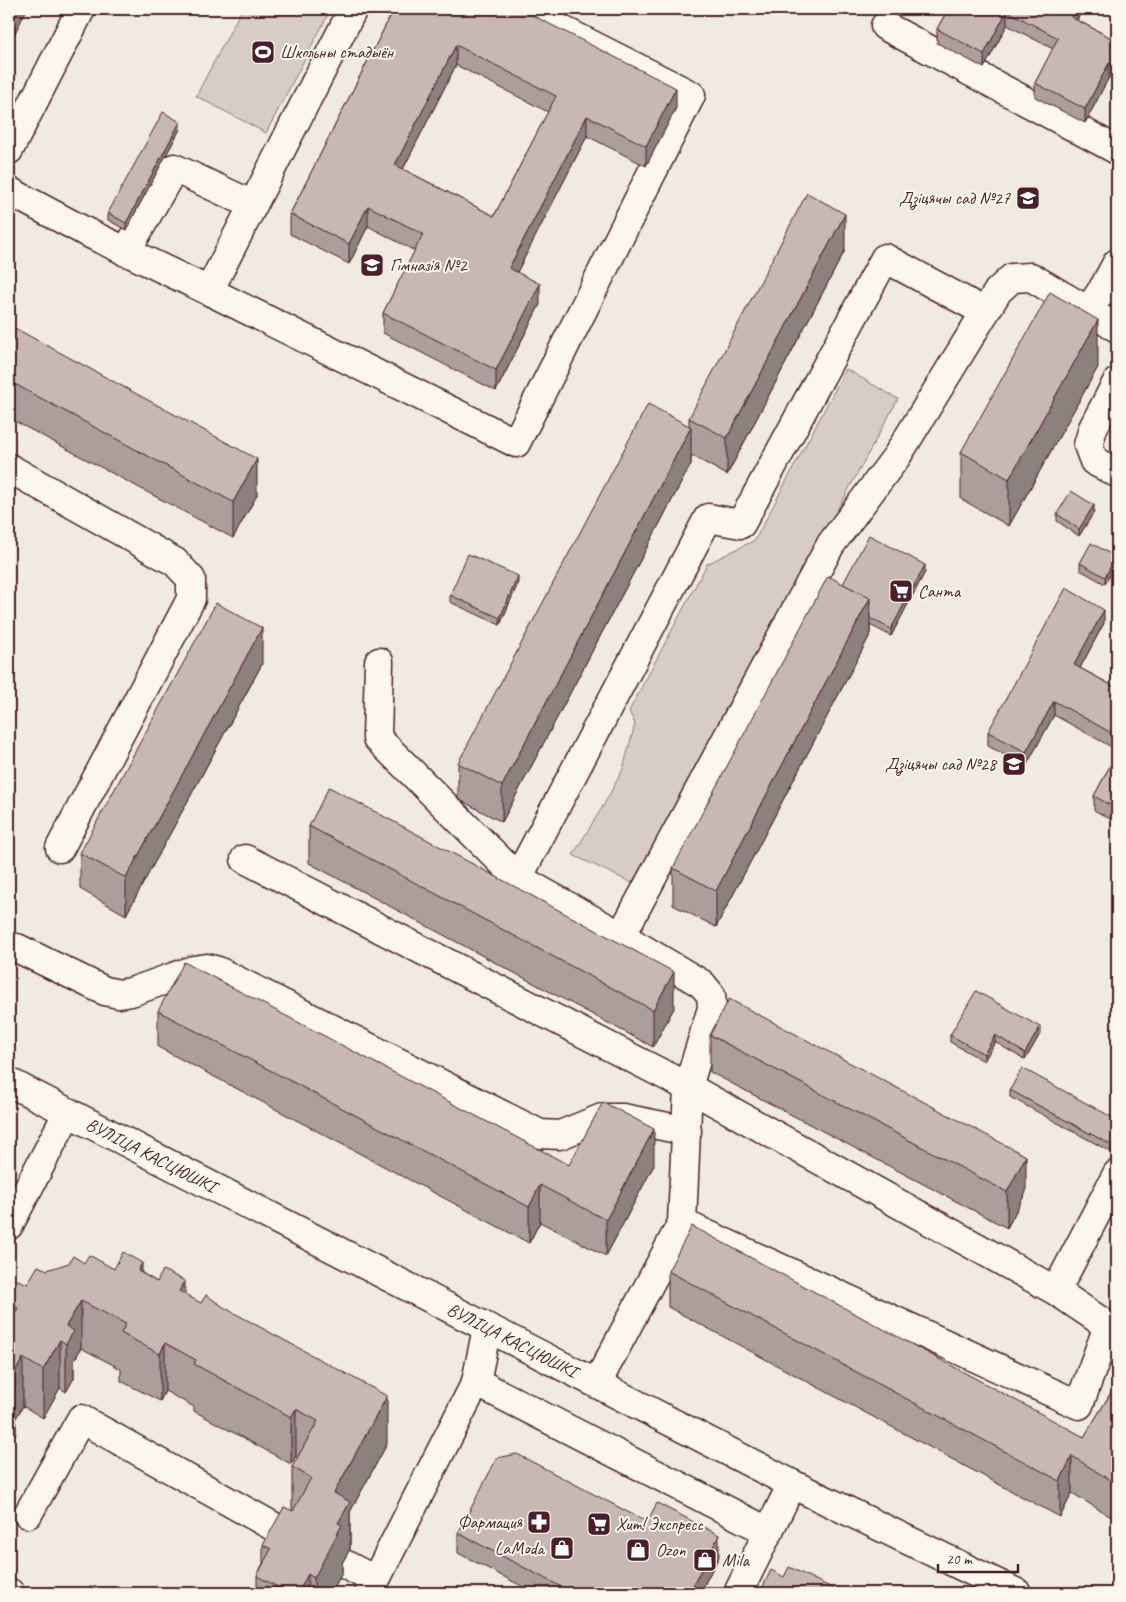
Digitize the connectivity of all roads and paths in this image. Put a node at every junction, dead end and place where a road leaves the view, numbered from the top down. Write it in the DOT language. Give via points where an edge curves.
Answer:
graph roads {
  1 [pos="82,9"];
  2 [pos="353,9"];
  3 [pos="521,9"];
  4 [pos="885,26"];
  5 [pos="9,150"];
  6 [pos="1117,150"];
  7 [pos="9,191"];
  8 [pos="253,206"];
  9 [pos="126,252"];
  10 [pos="1117,263"];
  11 [pos="209,291"];
  12 [pos="1088,311"];
  13 [pos="985,312"];
  14 [pos="1117,328"];
  15 [pos="1117,382"];
  16 [pos="9,468"];
  17 [pos="1117,473"];
  18 [pos="378,662"];
  19 [pos="60,848"];
  20 [pos="245,858"];
  21 [pos="518,878"];
  22 [pos="621,936"];
  23 [pos="17,948"];
  24 [pos="9,1082"];
  25 [pos="688,1087"];
  26 [pos="68,1112"];
  27 [pos="687,1131"];
  28 [pos="1117,1174"];
  29 [pos="12,1211"];
  30 [pos="682,1224"];
  31 [pos="1056,1290"];
  32 [pos="487,1328"];
  33 [pos="1113,1328"];
  34 [pos="476,1382"];
  35 [pos="597,1383"];
  36 [pos="792,1484"];
  37 [pos="28,1514"];
  38 [pos="769,1532"];
  39 [pos="302,1542"];
  40 [pos="342,1563"];
  41 [pos="372,1587"];
  42 [pos="738,1593"];
  43 [pos="1017,1593"];
  1 -- 5 [label="street"];
  2 -- 8 [label="street"];
  3 -- 11 [label="street" via="692,95 516,442"];
  4 -- 6 [label="street"];
  7 -- 9 [label="street"];
  8 -- 9 [label="street" via="174,168"];
  8 -- 11 [label="street"];
  9 -- 11 [label="street"];
  10 -- 12 [label="street"];
  12 -- 13 [label="street" via="1031,277 1012,278 998,291"];
  12 -- 14 [label="street"];
  13 -- 21 [label="street" via="885,258 741,524 708,518"];
  13 -- 22 [label="street" via="897,456 831,544"];
  15 -- 17 [label="street" via="1093,428 1088,445 1094,461"];
  16 -- 19 [label="street" via="174,562 191,579 191,599"];
  18 -- 21 [label="street" via="377,738"];
  20 -- 25 [label="street"];
  21 -- 22 [label="street"];
  22 -- 25 [label="street" via="702,984 711,995 712,1008"];
  23 -- 27 [label="street" via="105,991 119,994 193,970 207,968 218,971 540,1134 560,1135 602,1118 623,1118"];
  24 -- 26 [label="street, ВУЛІЦА КАСЦЮШКІ"];
  25 -- 27 [label="street"];
  25 -- 31 [label="street"];
  26 -- 29 [label="street"];
  26 -- 32 [label="street, ВУЛІЦА КАСЦЮШКІ"];
  27 -- 30 [label="street"];
  28 -- 31 [label="street"];
  30 -- 33 [label="street" via="1079,1405"];
  30 -- 35 [label="street"];
  31 -- 33 [label="street"];
  32 -- 34 [label="street"];
  32 -- 35 [label="street, ВУЛІЦА КАСЦЮШКІ"];
  34 -- 38 [label="street"];
  34 -- 41 [label="street"];
  35 -- 36 [label="street, ВУЛІЦА КАСЦЮШКІ"];
  36 -- 38 [label="street"];
  36 -- 43 [label="street, ВУЛІЦА КАСЦЮШКІ"];
  37 -- 39 [label="street" via="81,1419"];
  38 -- 42 [label="street"];
  40 -- 41 [label="street"];
}
